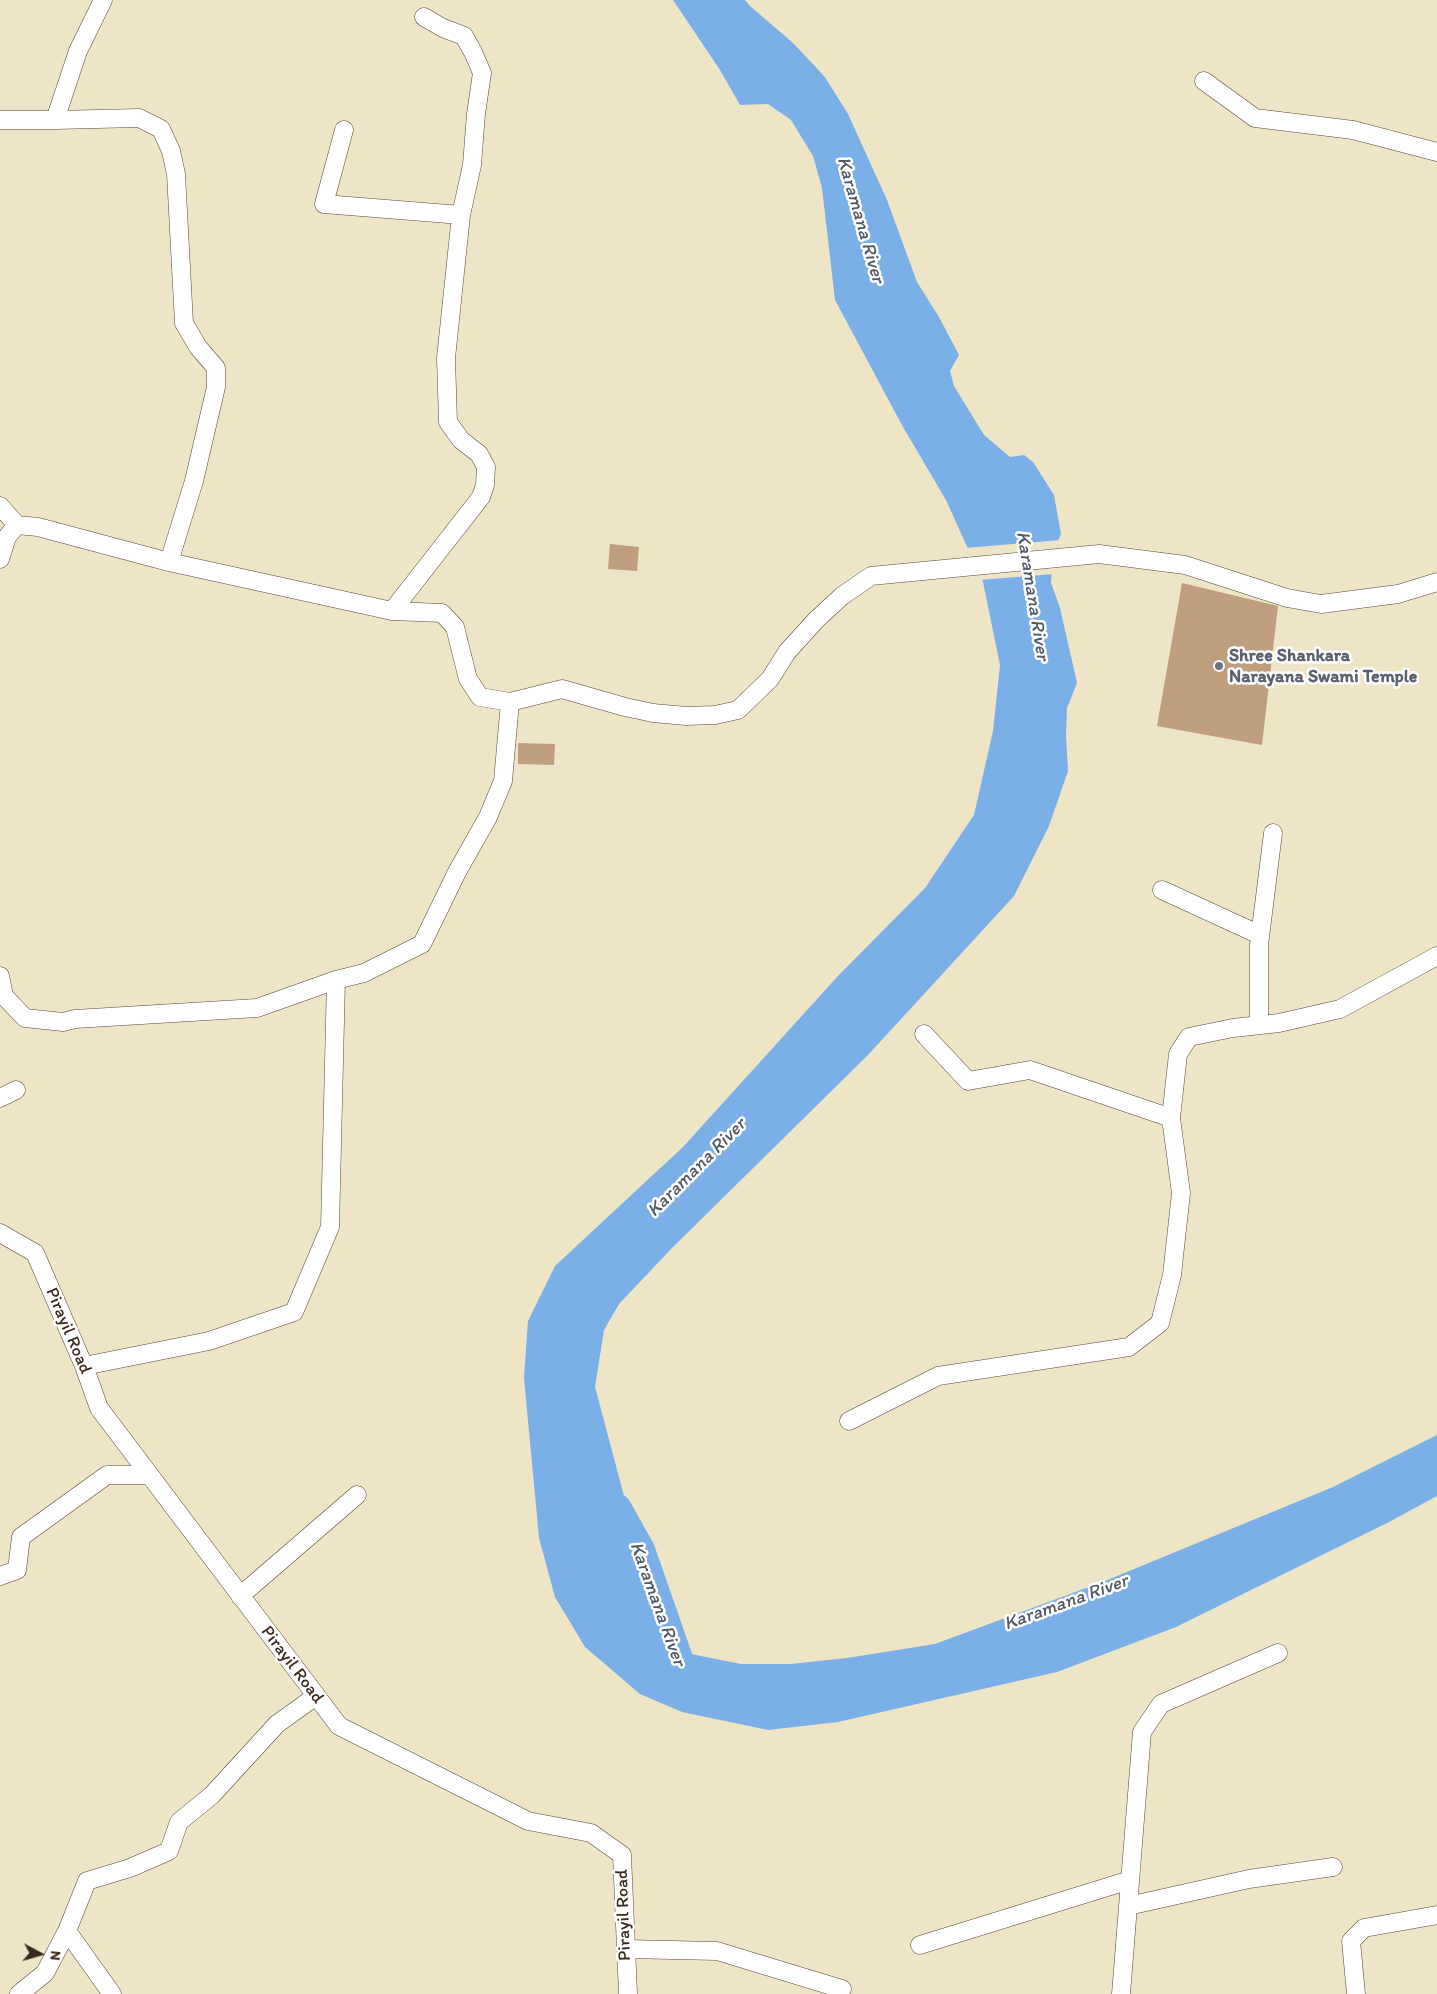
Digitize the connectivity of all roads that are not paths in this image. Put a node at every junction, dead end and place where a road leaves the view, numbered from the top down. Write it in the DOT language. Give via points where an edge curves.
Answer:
graph roads {
  1 [pos="104,0"];
  2 [pos="424,17"];
  3 [pos="1204,81"];
  4 [pos="0,120"];
  5 [pos="55,120"];
  6 [pos="344,130"];
  7 [pos="1437,152"];
  8 [pos="461,215"];
  9 [pos="0,506"];
  10 [pos="17,525"];
  11 [pos="0,558"];
  12 [pos="170,562"];
  13 [pos="1437,582"];
  14 [pos="392,611"];
  15 [pos="510,702"];
  16 [pos="1273,833"];
  17 [pos="1162,890"];
  18 [pos="1260,935"];
  19 [pos="1437,956"];
  20 [pos="0,976"];
  21 [pos="336,980"];
  22 [pos="1259,1025"];
  23 [pos="924,1034"];
  24 [pos="1171,1118"];
  25 [pos="0,1233"];
  26 [pos="84,1366"];
  27 [pos="849,1422"];
  28 [pos="149,1475"];
  29 [pos="357,1495"];
  30 [pos="0,1576"];
  31 [pos="240,1596"];
  32 [pos="1278,1653"];
  33 [pos="316,1696"];
  34 [pos="1333,1867"];
  35 [pos="1130,1880"];
  36 [pos="1128,1906"];
  37 [pos="1437,1915"];
  38 [pos="67,1931"];
  39 [pos="920,1944"];
  40 [pos="626,1950"];
  41 [pos="842,1989"];
  42 [pos="19,1994"];
  43 [pos="112,1994"];
  44 [pos="628,1994"];
  45 [pos="1121,1994"];
  46 [pos="1356,1994"];
  1 -- 5 [label="street" via="78,51"];
  2 -- 8 [label="street" via="464,36 482,73 472,165"];
  3 -- 7 [label="street" via="1255,118 1353,130"];
  4 -- 5 [label="street"];
  5 -- 12 [label="street" via="138,118 161,129 171,151 176,174 184,323 198,348 216,368 216,387 194,481"];
  6 -- 8 [label="street" via="324,204"];
  8 -- 14 [label="street" via="446,358 448,422 461,440 479,454 486,466 485,485 481,497"];
  9 -- 10 [label="street"];
  10 -- 11 [label="street" via="7,537"];
  10 -- 12 [label="street"];
  12 -- 14 [label="street"];
  13 -- 15 [label="street" via="1398,594 1320,604 1287,598 1185,565 1099,554 871,576 816,620 787,652 770,678 738,710 715,716 653,713 562,689"];
  14 -- 15 [label="street" via="442,614 455,627 468,679 480,697"];
  15 -- 21 [label="street" via="503,781 488,817 456,872 422,944 364,973"];
  16 -- 18 [label="street"];
  17 -- 18 [label="street"];
  18 -- 22 [label="street"];
  19 -- 22 [label="street" via="1340,1009"];
  20 -- 21 [label="street" via="4,996 25,1018 63,1022 257,1008"];
  21 -- 26 [label="street" via="330,1227 294,1312 209,1341"];
  22 -- 24 [label="street" via="1189,1037 1178,1054"];
  23 -- 24 [label="street" via="968,1081 1030,1070"];
  24 -- 27 [label="street" via="1181,1193 1172,1275 1160,1323 1129,1346 938,1376"];
  25 -- 26 [label="street, Pirayil Road" via="35,1254"];
  26 -- 28 [label="street, Pirayil Road" via="99,1408"];
  28 -- 30 [label="street" via="107,1475 21,1537 18,1570"];
  28 -- 31 [label="street, Pirayil Road"];
  29 -- 31 [label="street"];
  31 -- 33 [label="street, Pirayil Road"];
  32 -- 35 [label="street" via="1160,1704 1142,1732"];
  33 -- 38 [label="street" via="277,1724 212,1795 179,1822 169,1851 130,1868 87,1881"];
  33 -- 40 [label="street, Pirayil Road" via="338,1726 528,1821 591,1833 622,1855"];
  34 -- 36 [label="street" via="1249,1880"];
  35 -- 36 [label="street"];
  35 -- 39 [label="street"];
  36 -- 45 [label="street"];
  37 -- 46 [label="street" via="1364,1928 1351,1941"];
  38 -- 42 [label="street" via="45,1973"];
  38 -- 43 [label="street"];
  40 -- 41 [label="street" via="717,1951"];
  40 -- 44 [label="street, Pirayil Road"];
}
